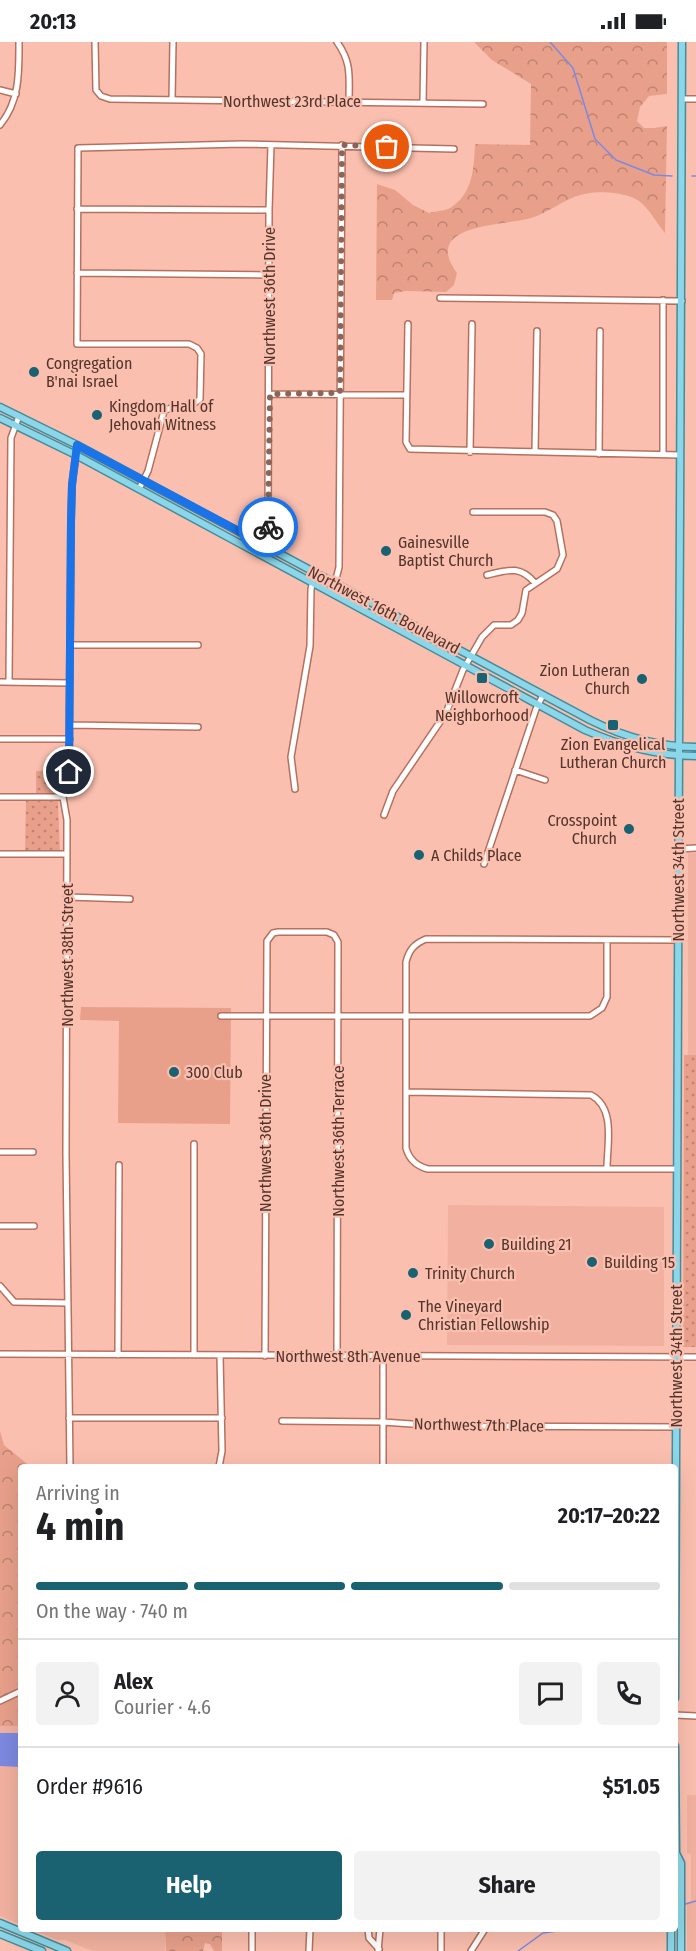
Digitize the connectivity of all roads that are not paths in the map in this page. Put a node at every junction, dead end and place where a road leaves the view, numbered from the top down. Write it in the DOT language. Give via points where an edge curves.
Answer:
graph roads {
  1 [pos="19,42"];
  2 [pos="95,42"];
  3 [pos="172,42"];
  4 [pos="337,42"];
  5 [pos="424,42"];
  6 [pos="682,42"];
  7 [pos="0,90"];
  8 [pos="16,94"];
  9 [pos="682,99"];
  10 [pos="696,99"];
  11 [pos="172,100"];
  12 [pos="349,102"];
  13 [pos="423,102"];
  14 [pos="483,104"];
  15 [pos="0,125"];
  16 [pos="271,145"];
  17 [pos="342,145"];
  18 [pos="454,148"];
  19 [pos="77,209"];
  20 [pos="269,210"];
  21 [pos="77,273"];
  22 [pos="269,275"];
  23 [pos="440,298"];
  24 [pos="663,300"];
  25 [pos="682,301"];
  26 [pos="408,324"];
  27 [pos="472,324"];
  28 [pos="600,330"];
  29 [pos="537,331"];
  30 [pos="340,393"];
  31 [pos="270,394"];
  32 [pos="407,395"];
  33 [pos="0,407"];
  34 [pos="19,416"];
  35 [pos="0,418"];
  36 [pos="16,426"];
  37 [pos="77,445"];
  38 [pos="470,452"];
  39 [pos="535,452"];
  40 [pos="599,454"];
  41 [pos="663,454"];
  42 [pos="76,455"];
  43 [pos="680,455"];
  44 [pos="143,480"];
  45 [pos="139,489"];
  46 [pos="472,512"];
  47 [pos="263,544"];
  48 [pos="258,553"];
  49 [pos="315,573"];
  50 [pos="487,575"];
  51 [pos="312,582"];
  52 [pos="335,583"];
  53 [pos="535,583"];
  54 [pos="70,645"];
  55 [pos="198,645"];
  56 [pos="470,656"];
  57 [pos="466,664"];
  58 [pos="0,682"];
  59 [pos="9,682"];
  60 [pos="70,683"];
  61 [pos="543,695"];
  62 [pos="538,705"];
  63 [pos="70,725"];
  64 [pos="198,726"];
  65 [pos="0,739"];
  66 [pos="70,739"];
  67 [pos="678,747"];
  68 [pos="696,747"];
  69 [pos="678,756"];
  70 [pos="696,756"];
  71 [pos="515,770"];
  72 [pos="545,780"];
  73 [pos="295,789"];
  74 [pos="0,797"];
  75 [pos="63,797"];
  76 [pos="384,815"];
  77 [pos="696,848"];
  78 [pos="678,849"];
  79 [pos="0,854"];
  80 [pos="67,854"];
  81 [pos="484,864"];
  82 [pos="67,897"];
  83 [pos="130,899"];
  84 [pos="273,933"];
  85 [pos="607,940"];
  86 [pos="677,940"];
  87 [pos="220,1016"];
  88 [pos="266,1016"];
  89 [pos="338,1016"];
  90 [pos="406,1016"];
  91 [pos="406,1092"];
  92 [pos="194,1144"];
  93 [pos="0,1152"];
  94 [pos="33,1152"];
  95 [pos="119,1165"];
  96 [pos="607,1168"];
  97 [pos="676,1169"];
  98 [pos="0,1226"];
  99 [pos="34,1226"];
  100 [pos="1,1287"];
  101 [pos="68,1303"];
  102 [pos="0,1354"];
  103 [pos="69,1354"];
  104 [pos="118,1355"];
  105 [pos="194,1355"];
  106 [pos="220,1355"];
  107 [pos="265,1356"];
  108 [pos="337,1356"];
  109 [pos="676,1356"];
  110 [pos="382,1357"];
  111 [pos="696,1357"];
  112 [pos="69,1418"];
  113 [pos="222,1418"];
  114 [pos="282,1421"];
  115 [pos="382,1422"];
  116 [pos="676,1427"];
  117 [pos="70,1464"];
  118 [pos="220,1464"];
  119 [pos="382,1464"];
  120 [pos="675,1464"];
  121 [pos="18,1692"];
  122 [pos="0,1701"];
  123 [pos="678,1715"];
  124 [pos="696,1716"];
  125 [pos="678,1858"];
  126 [pos="0,1923"];
  127 [pos="18,1931"];
  128 [pos="21,1932"];
  129 [pos="252,1932"];
  130 [pos="310,1932"];
  131 [pos="368,1932"];
  132 [pos="380,1932"];
  133 [pos="441,1932"];
  134 [pos="483,1932"];
  135 [pos="671,1932"];
  136 [pos="0,1934"];
  137 [pos="37,1950"];
  138 [pos="62,1950"];
  139 [pos="378,1950"];
  140 [pos="252,1951"];
  141 [pos="309,1951"];
  142 [pos="441,1951"];
  143 [pos="471,1951"];
  144 [pos="671,1951"];
  145 [pos="681,1951"];
  1 -- 8 [label="street"];
  2 -- 11 [label="street, Northwest 23rd Place" via="95,85 101,96"];
  3 -- 11 [label="street"];
  4 -- 12 [label="street" via="349,65"];
  5 -- 13 [label="street"];
  6 -- 9 [label="main road, Northwest 34th Street"];
  7 -- 8 [label="street"];
  8 -- 15 [label="street" via="10,113"];
  9 -- 10 [label="street"];
  9 -- 25 [label="main road, Northwest 34th Street"];
  11 -- 12 [label="street, Northwest 23rd Place"];
  12 -- 13 [label="street, Northwest 23rd Place"];
  13 -- 14 [label="street, Northwest 23rd Place"];
  16 -- 17 [label="street"];
  16 -- 19 [label="street" via="78,148"];
  16 -- 20 [label="street, Northwest 36th Drive"];
  17 -- 18 [label="street"];
  17 -- 30 [label="street"];
  19 -- 20 [label="street"];
  19 -- 21 [label="street"];
  20 -- 22 [label="street, Northwest 36th Drive"];
  21 -- 22 [label="street"];
  21 -- 44 [label="street" via="77,344 189,344 201,354 200,399 192,405 164,411"];
  22 -- 31 [label="street, Northwest 36th Drive"];
  23 -- 24 [label="street"];
  24 -- 25 [label="street"];
  24 -- 41 [label="street"];
  25 -- 43 [label="main road, Northwest 34th Street"];
  26 -- 32 [label="street"];
  27 -- 38 [label="street"];
  28 -- 40 [label="street"];
  29 -- 39 [label="street"];
  30 -- 31 [label="street"];
  30 -- 32 [label="street"];
  30 -- 52 [label="street" via="339,567"];
  31 -- 47 [label="street, Northwest 36th Drive" via="268,536"];
  32 -- 38 [label="street" via="406,442 410,449"];
  33 -- 34 [label="main road, Northwest 16th Boulevard"];
  34 -- 36 [label="street"];
  34 -- 37 [label="main road, Northwest 16th Boulevard"];
  35 -- 36 [label="main road, Northwest 16th Boulevard"];
  36 -- 42 [label="main road, Northwest 16th Boulevard"];
  36 -- 59 [label="street" via="10,438"];
  37 -- 42 [label="street, Northwest 38th Street"];
  37 -- 44 [label="main road, Northwest 16th Boulevard"];
  38 -- 39 [label="street"];
  39 -- 40 [label="street"];
  40 -- 41 [label="street"];
  41 -- 43 [label="street"];
  42 -- 45 [label="main road, Northwest 16th Boulevard"];
  42 -- 54 [label="street, Northwest 38th Street"];
  43 -- 67 [label="main road, Northwest 34th Street"];
  44 -- 45 [label="street"];
  44 -- 47 [label="main road, Northwest 16th Boulevard"];
  45 -- 48 [label="main road, Northwest 16th Boulevard"];
  46 -- 53 [label="street" via="553,515 558,521 562,555 557,569"];
  47 -- 48 [label="street, Northwest 36th Drive"];
  47 -- 49 [label="main road, Northwest 16th Boulevard"];
  48 -- 51 [label="main road, Northwest 16th Boulevard"];
  49 -- 51 [label="street"];
  49 -- 52 [label="main road, Northwest 16th Boulevard"];
  50 -- 53 [label="street" via="519,571"];
  51 -- 57 [label="main road, Northwest 16th Boulevard"];
  51 -- 73 [label="street" via="310,646 291,757"];
  52 -- 56 [label="main road, Northwest 16th Boulevard"];
  53 -- 56 [label="street" via="526,590 518,620 487,630"];
  54 -- 55 [label="street"];
  54 -- 60 [label="street, Northwest 38th Street"];
  56 -- 57 [label="street"];
  56 -- 61 [label="main road, Northwest 16th Boulevard"];
  57 -- 62 [label="main road, Northwest 16th Boulevard"];
  57 -- 76 [label="street" via="446,713 393,791"];
  58 -- 59 [label="street"];
  59 -- 60 [label="street"];
  60 -- 63 [label="street, Northwest 38th Street"];
  61 -- 62 [label="street"];
  61 -- 67 [label="main road, Northwest 16th Boulevard" via="619,734"];
  62 -- 69 [label="main road, Northwest 16th Boulevard" via="614,742"];
  62 -- 71 [label="street"];
  63 -- 64 [label="street"];
  63 -- 66 [label="street, Northwest 38th Street"];
  65 -- 66 [label="street"];
  66 -- 75 [label="street, Northwest 38th Street"];
  67 -- 68 [label="main road, Northwest 16th Boulevard"];
  67 -- 69 [label="main road, Northwest 34th Street"];
  69 -- 70 [label="main road, Northwest 16th Boulevard"];
  69 -- 78 [label="main road, Northwest 34th Street"];
  71 -- 72 [label="street"];
  71 -- 81 [label="street"];
  74 -- 75 [label="street"];
  75 -- 80 [label="street, Northwest 38th Street"];
  77 -- 78 [label="street"];
  78 -- 86 [label="main road, Northwest 34th Street"];
  79 -- 80 [label="street"];
  80 -- 82 [label="street, Northwest 38th Street"];
  82 -- 83 [label="street"];
  82 -- 101 [label="street, Northwest 38th Street"];
  84 -- 88 [label="street, Northwest 36th Drive" via="267,941"];
  84 -- 89 [label="street, Northwest 36th Terrace" via="334,935 338,942"];
  85 -- 86 [label="street"];
  85 -- 90 [label="street" via="426,939 414,945 406,962"];
  85 -- 90 [label="street" via="607,997 600,1011 585,1017"];
  86 -- 97 [label="main road, Northwest 34th Street"];
  87 -- 88 [label="street"];
  88 -- 89 [label="street"];
  88 -- 107 [label="street, Northwest 36th Drive"];
  89 -- 90 [label="street"];
  89 -- 108 [label="street, Northwest 36th Terrace"];
  90 -- 91 [label="street"];
  91 -- 96 [label="street" via="586,1094 597,1098 607,1113"];
  91 -- 96 [label="street" via="406,1148 417,1165 428,1169"];
  92 -- 105 [label="street"];
  93 -- 94 [label="street"];
  95 -- 104 [label="street"];
  96 -- 97 [label="street"];
  97 -- 109 [label="main road, Northwest 34th Street"];
  98 -- 99 [label="street"];
  100 -- 101 [label="street" via="14,1302"];
  101 -- 103 [label="street, Northwest 38th Street"];
  102 -- 103 [label="street, Northwest 8th Avenue"];
  103 -- 104 [label="street, Northwest 8th Avenue"];
  103 -- 112 [label="street, Northwest 38th Street"];
  104 -- 105 [label="street, Northwest 8th Avenue"];
  105 -- 106 [label="street, Northwest 8th Avenue"];
  106 -- 107 [label="street, Northwest 8th Avenue"];
  106 -- 113 [label="street"];
  107 -- 108 [label="street, Northwest 8th Avenue"];
  108 -- 110 [label="street, Northwest 8th Avenue"];
  109 -- 110 [label="street, Northwest 8th Avenue"];
  109 -- 111 [label="street, Northwest 8th Avenue"];
  109 -- 116 [label="main road, Northwest 34th Street"];
  110 -- 115 [label="street"];
  112 -- 113 [label="street"];
  112 -- 117 [label="street, Northwest 38th Street"];
  113 -- 118 [label="street"];
  114 -- 115 [label="street, Northwest 7th Place"];
  115 -- 116 [label="street, Northwest 7th Place" via="440,1426"];
  115 -- 119 [label="street"];
  116 -- 120 [label="main road, Northwest 34th Street"];
  121 -- 122 [label="street"];
  123 -- 124 [label="street"];
  125 -- 145 [label="main road"];
  126 -- 127 [label="main road"];
  128 -- 138 [label="main road"];
  129 -- 140 [label="street"];
  130 -- 141 [label="street"];
  131 -- 139 [label="street"];
  132 -- 139 [label="street"];
  133 -- 142 [label="street"];
  134 -- 143 [label="street"];
  135 -- 144 [label="main road"];
  136 -- 137 [label="main road"];
}
